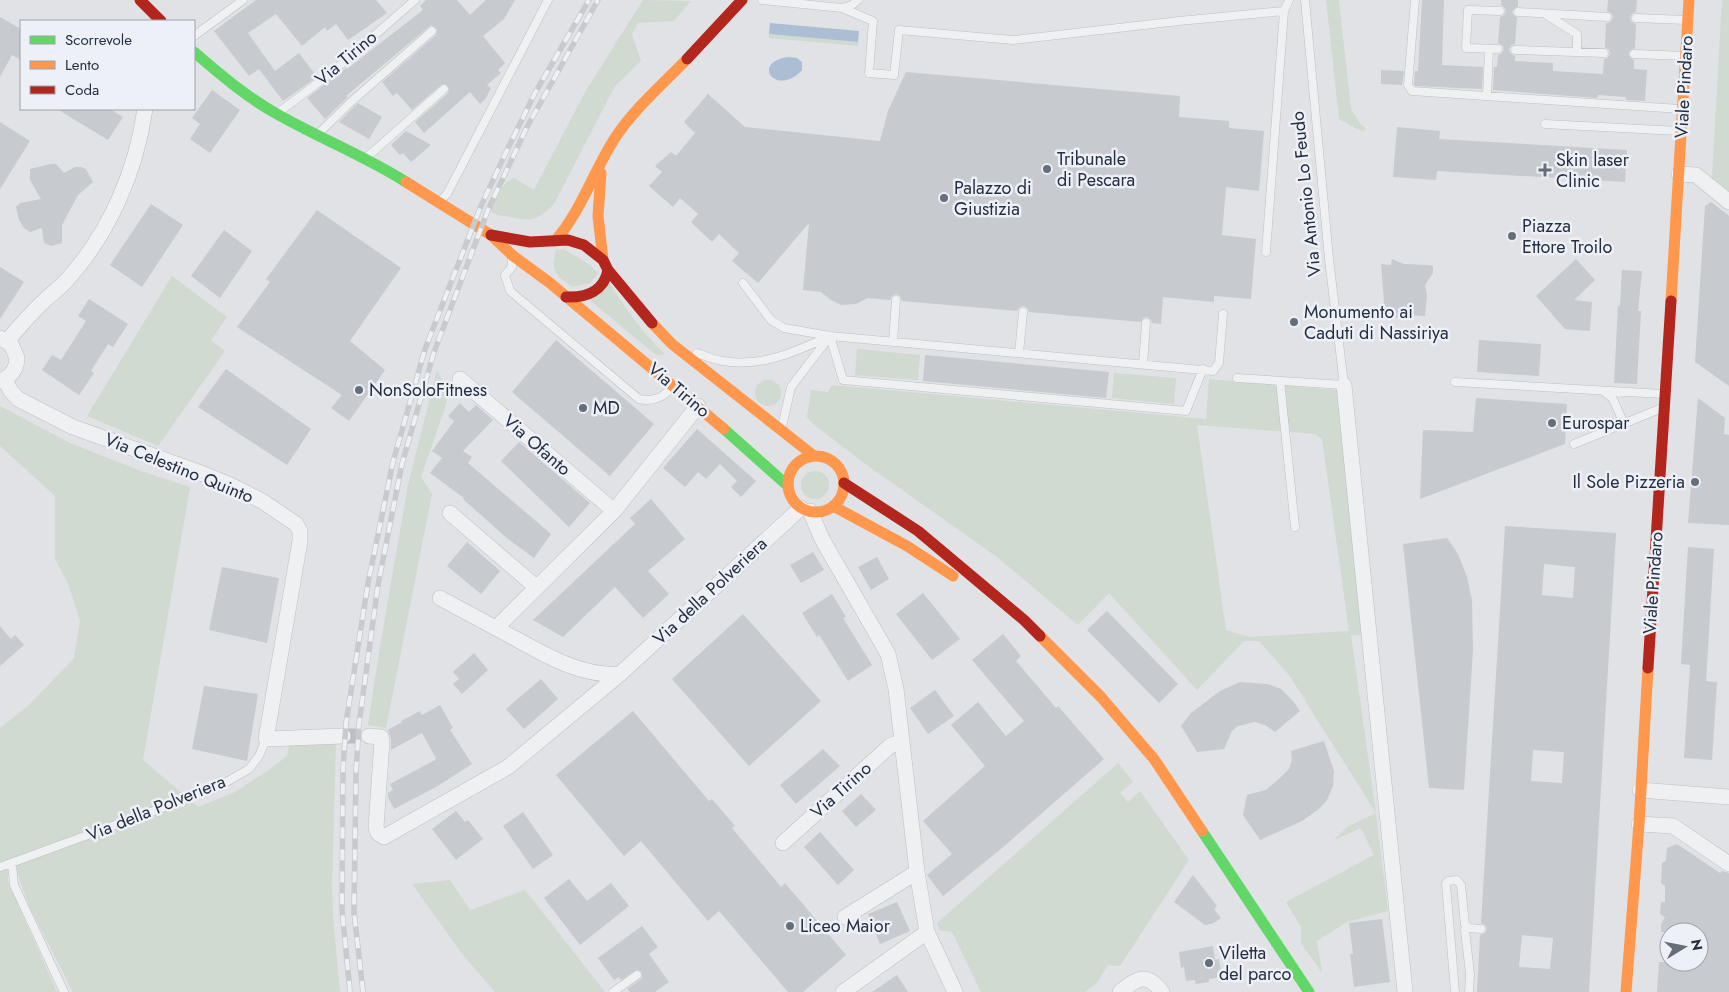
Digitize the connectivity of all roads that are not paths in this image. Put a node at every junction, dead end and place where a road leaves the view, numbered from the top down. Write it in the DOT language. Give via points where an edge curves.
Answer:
graph roads {
  1 [pos="243,0"];
  2 [pos="415,0"];
  3 [pos="548,0"];
  4 [pos="742,0"];
  5 [pos="762,0"];
  6 [pos="858,0"];
  7 [pos="1289,0"];
  8 [pos="1305,0"];
  9 [pos="1415,0"];
  10 [pos="1689,0"];
  11 [pos="804,3"];
  12 [pos="842,8"];
  13 [pos="145,10"];
  14 [pos="1284,11"];
  15 [pos="1500,11"];
  16 [pos="1518,12"];
  17 [pos="1544,13"];
  18 [pos="1607,16"];
  19 [pos="1636,18"];
  20 [pos="160,20"];
  21 [pos="1688,21"];
  22 [pos="432,31"];
  23 [pos="195,35"];
  24 [pos="1489,49"];
  25 [pos="1498,50"];
  26 [pos="1515,50"];
  27 [pos="1577,52"];
  28 [pos="1604,53"];
  29 [pos="1634,54"];
  30 [pos="1686,56"];
  31 [pos="200,64"];
  32 [pos="444,89"];
  33 [pos="1487,96"];
  34 [pos="1683,109"];
  35 [pos="146,110"];
  36 [pos="276,114"];
  37 [pos="1545,124"];
  38 [pos="1681,132"];
  39 [pos="318,135"];
  40 [pos="366,159"];
  41 [pos="603,160"];
  42 [pos="1679,174"];
  43 [pos="440,202"];
  44 [pos="1729,202"];
  45 [pos="491,235"];
  46 [pos="553,242"];
  47 [pos="1266,252"];
  48 [pos="512,255"];
  49 [pos="606,265"];
  50 [pos="550,283"];
  51 [pos="743,283"];
  52 [pos="566,297"];
  53 [pos="896,300"];
  54 [pos="1022,312"];
  55 [pos="1223,314"];
  56 [pos="1146,322"];
  57 [pos="830,336"];
  58 [pos="4,339"];
  59 [pos="893,342"];
  60 [pos="673,344"];
  61 [pos="1019,353"];
  62 [pos="1143,364"];
  63 [pos="1203,369"];
  64 [pos="1237,378"];
  65 [pos="460,379"];
  66 [pos="3,380"];
  67 [pos="1280,381"];
  68 [pos="1455,382"];
  69 [pos="1344,385"];
  70 [pos="673,386"];
  71 [pos="1603,390"];
  72 [pos="1665,394"];
  73 [pos="698,406"];
  74 [pos="1664,408"];
  75 [pos="1624,424"];
  76 [pos="782,432"];
  77 [pos="1574,444"];
  78 [pos="814,456"];
  79 [pos="844,483"];
  80 [pos="788,486"];
  81 [pos="833,506"];
  82 [pos="806,510"];
  83 [pos="614,511"];
  84 [pos="450,513"];
  85 [pos="782,525"];
  86 [pos="1295,527"];
  87 [pos="818,530"];
  88 [pos="536,587"];
  89 [pos="440,598"];
  90 [pos="1024,620"];
  91 [pos="496,628"];
  92 [pos="620,674"];
  93 [pos="343,736"];
  94 [pos="375,736"];
  95 [pos="266,739"];
  96 [pos="902,743"];
  97 [pos="1640,790"];
  98 [pos="1729,797"];
  99 [pos="1638,824"];
  100 [pos="783,843"];
  101 [pos="1728,860"];
  102 [pos="12,863"];
  103 [pos="0,867"];
  104 [pos="917,872"];
  105 [pos="845,917"];
  106 [pos="1469,928"];
  107 [pos="1481,929"];
  108 [pos="927,932"];
  109 [pos="637,975"];
  110 [pos="64,992"];
  111 [pos="613,992"];
  112 [pos="843,992"];
  113 [pos="955,992"];
  114 [pos="1120,992"];
  115 [pos="1162,992"];
  116 [pos="1309,992"];
  117 [pos="1405,992"];
  118 [pos="1455,992"];
  119 [pos="1469,992"];
  120 [pos="1626,992"];
  1 -- 23 [label="lane"];
  2 -- 36 [label="lane, Via Tirino" via="330,74"];
  3 -- 43 [label="lane"];
  4 -- 41 [label="street" via="627,121"];
  5 -- 11 [label="lane"];
  6 -- 12 [label="lane"];
  7 -- 14 [label="lane, Via Antonio Lo Feudo"];
  8 -- 69 [label="lane, Via Antonio Lo Feudo"];
  9 -- 33 [label="lane" via="1408,85 1412,91"];
  10 -- 21 [label="street, Viale Pindaro"];
  11 -- 12 [label="lane"];
  12 -- 14 [label="lane" via="873,21 869,73 894,75 899,30 1013,40"];
  13 -- 20 [label="street"];
  14 -- 47 [label="lane, Via Antonio Lo Feudo"];
  15 -- 24 [label="lane" via="1468,10 1466,48"];
  16 -- 17 [label="lane"];
  17 -- 18 [label="lane"];
  17 -- 27 [label="lane" via="1577,34"];
  19 -- 21 [label="lane"];
  21 -- 30 [label="street, Viale Pindaro"];
  22 -- 39 [label="lane, Via Tirino"];
  24 -- 25 [label="lane"];
  24 -- 33 [label="lane"];
  26 -- 27 [label="lane"];
  27 -- 28 [label="lane"];
  29 -- 30 [label="lane"];
  30 -- 34 [label="street, Viale Pindaro"];
  31 -- 36 [label="street"];
  32 -- 40 [label="lane"];
  33 -- 34 [label="lane"];
  34 -- 38 [label="street, Viale Pindaro"];
  35 -- 58 [label="street" via="134,165 106,225 66,281"];
  36 -- 39 [label="street"];
  37 -- 38 [label="lane"];
  38 -- 42 [label="street, Viale Pindaro"];
  39 -- 40 [label="street"];
  40 -- 43 [label="street"];
  41 -- 46 [label="street" via="571,221"];
  41 -- 49 [label="street" via="597,219"];
  42 -- 44 [label="street" via="1696,175"];
  42 -- 72 [label="street, Viale Pindaro"];
  43 -- 45 [label="street"];
  45 -- 46 [label="street" via="515,241"];
  45 -- 48 [label="street"];
  46 -- 49 [label="street" via="568,240 584,245"];
  46 -- 50 [label="street" via="544,259"];
  48 -- 50 [label="street"];
  48 -- 70 [label="lane" via="512,267 505,275 513,294 639,399 647,401 666,395"];
  49 -- 52 [label="street" via="607,279 597,289 582,297"];
  49 -- 60 [label="street, Via Tirino" via="638,308"];
  50 -- 52 [label="street"];
  51 -- 57 [label="lane" via="771,320 784,328"];
  52 -- 70 [label="street, Via Tirino"];
  53 -- 59 [label="lane"];
  54 -- 61 [label="lane"];
  55 -- 63 [label="lane" via="1219,364 1213,370"];
  56 -- 62 [label="lane"];
  57 -- 59 [label="lane"];
  57 -- 60 [label="lane" via="796,351 762,361 741,363 721,361"];
  57 -- 63 [label="lane" via="843,380 1186,411"];
  57 -- 76 [label="lane" via="791,387"];
  58 -- 66 [label="street" via="14,348 18,358 13,372"];
  59 -- 61 [label="lane"];
  60 -- 76 [label="street, Via Tirino"];
  61 -- 62 [label="lane"];
  62 -- 63 [label="lane"];
  64 -- 67 [label="lane"];
  65 -- 83 [label="street, Via Ofanto"];
  66 -- 95 [label="street, Via Celestino Quinto" via="18,399 73,427 228,484 262,501 296,524 300,541"];
  67 -- 69 [label="lane"];
  67 -- 86 [label="lane"];
  68 -- 71 [label="lane"];
  69 -- 117 [label="street"];
  70 -- 73 [label="street, Via Tirino"];
  71 -- 72 [label="lane"];
  71 -- 75 [label="lane" via="1612,399"];
  72 -- 74 [label="street, Viale Pindaro"];
  73 -- 80 [label="street, Via Tirino"];
  73 -- 83 [label="street"];
  74 -- 75 [label="lane"];
  74 -- 97 [label="street, Viale Pindaro"];
  75 -- 77 [label="lane"];
  76 -- 78 [label="street, Via Tirino"];
  78 -- 79 [label="street" via="830,460 837,466"];
  78 -- 80 [label="street" via="798,463"];
  79 -- 81 [label="street" via="843,492"];
  79 -- 90 [label="street" via="918,531"];
  80 -- 82 [label="street" via="794,502"];
  81 -- 82 [label="street" via="818,512"];
  81 -- 90 [label="street" via="907,546"];
  82 -- 85 [label="street, Via della Polveriera"];
  82 -- 87 [label="street"];
  83 -- 88 [label="street"];
  84 -- 88 [label="street"];
  85 -- 87 [label="street" via="796,520"];
  85 -- 92 [label="street, Via della Polveriera"];
  87 -- 96 [label="street" via="888,654"];
  88 -- 91 [label="street"];
  89 -- 91 [label="street"];
  90 -- 116 [label="street" via="1101,697 1154,759"];
  91 -- 92 [label="street" via="576,669 605,675"];
  92 -- 94 [label="street, Via della Polveriera" via="508,768 384,837 376,827"];
  93 -- 95 [label="street"];
  95 -- 102 [label="lane, Via della Polveriera" via="249,769 214,789"];
  96 -- 100 [label="street, Via Tirino" via="891,745"];
  96 -- 104 [label="street"];
  97 -- 98 [label="street"];
  97 -- 99 [label="street, Viale Pindaro"];
  99 -- 101 [label="street" via="1673,826"];
  99 -- 120 [label="street, Viale Pindaro"];
  102 -- 103 [label="lane, Via della Polveriera"];
  102 -- 110 [label="lane" via="14,884"];
  104 -- 105 [label="street"];
  104 -- 108 [label="street"];
  106 -- 107 [label="lane"];
  106 -- 118 [label="lane" via="1465,925 1461,885 1457,880 1448,881"];
  106 -- 119 [label="lane" via="1465,930"];
  108 -- 112 [label="street"];
  108 -- 113 [label="street"];
  109 -- 111 [label="lane"];
  114 -- 115 [label="street" via="1137,980 1148,980"];
}
